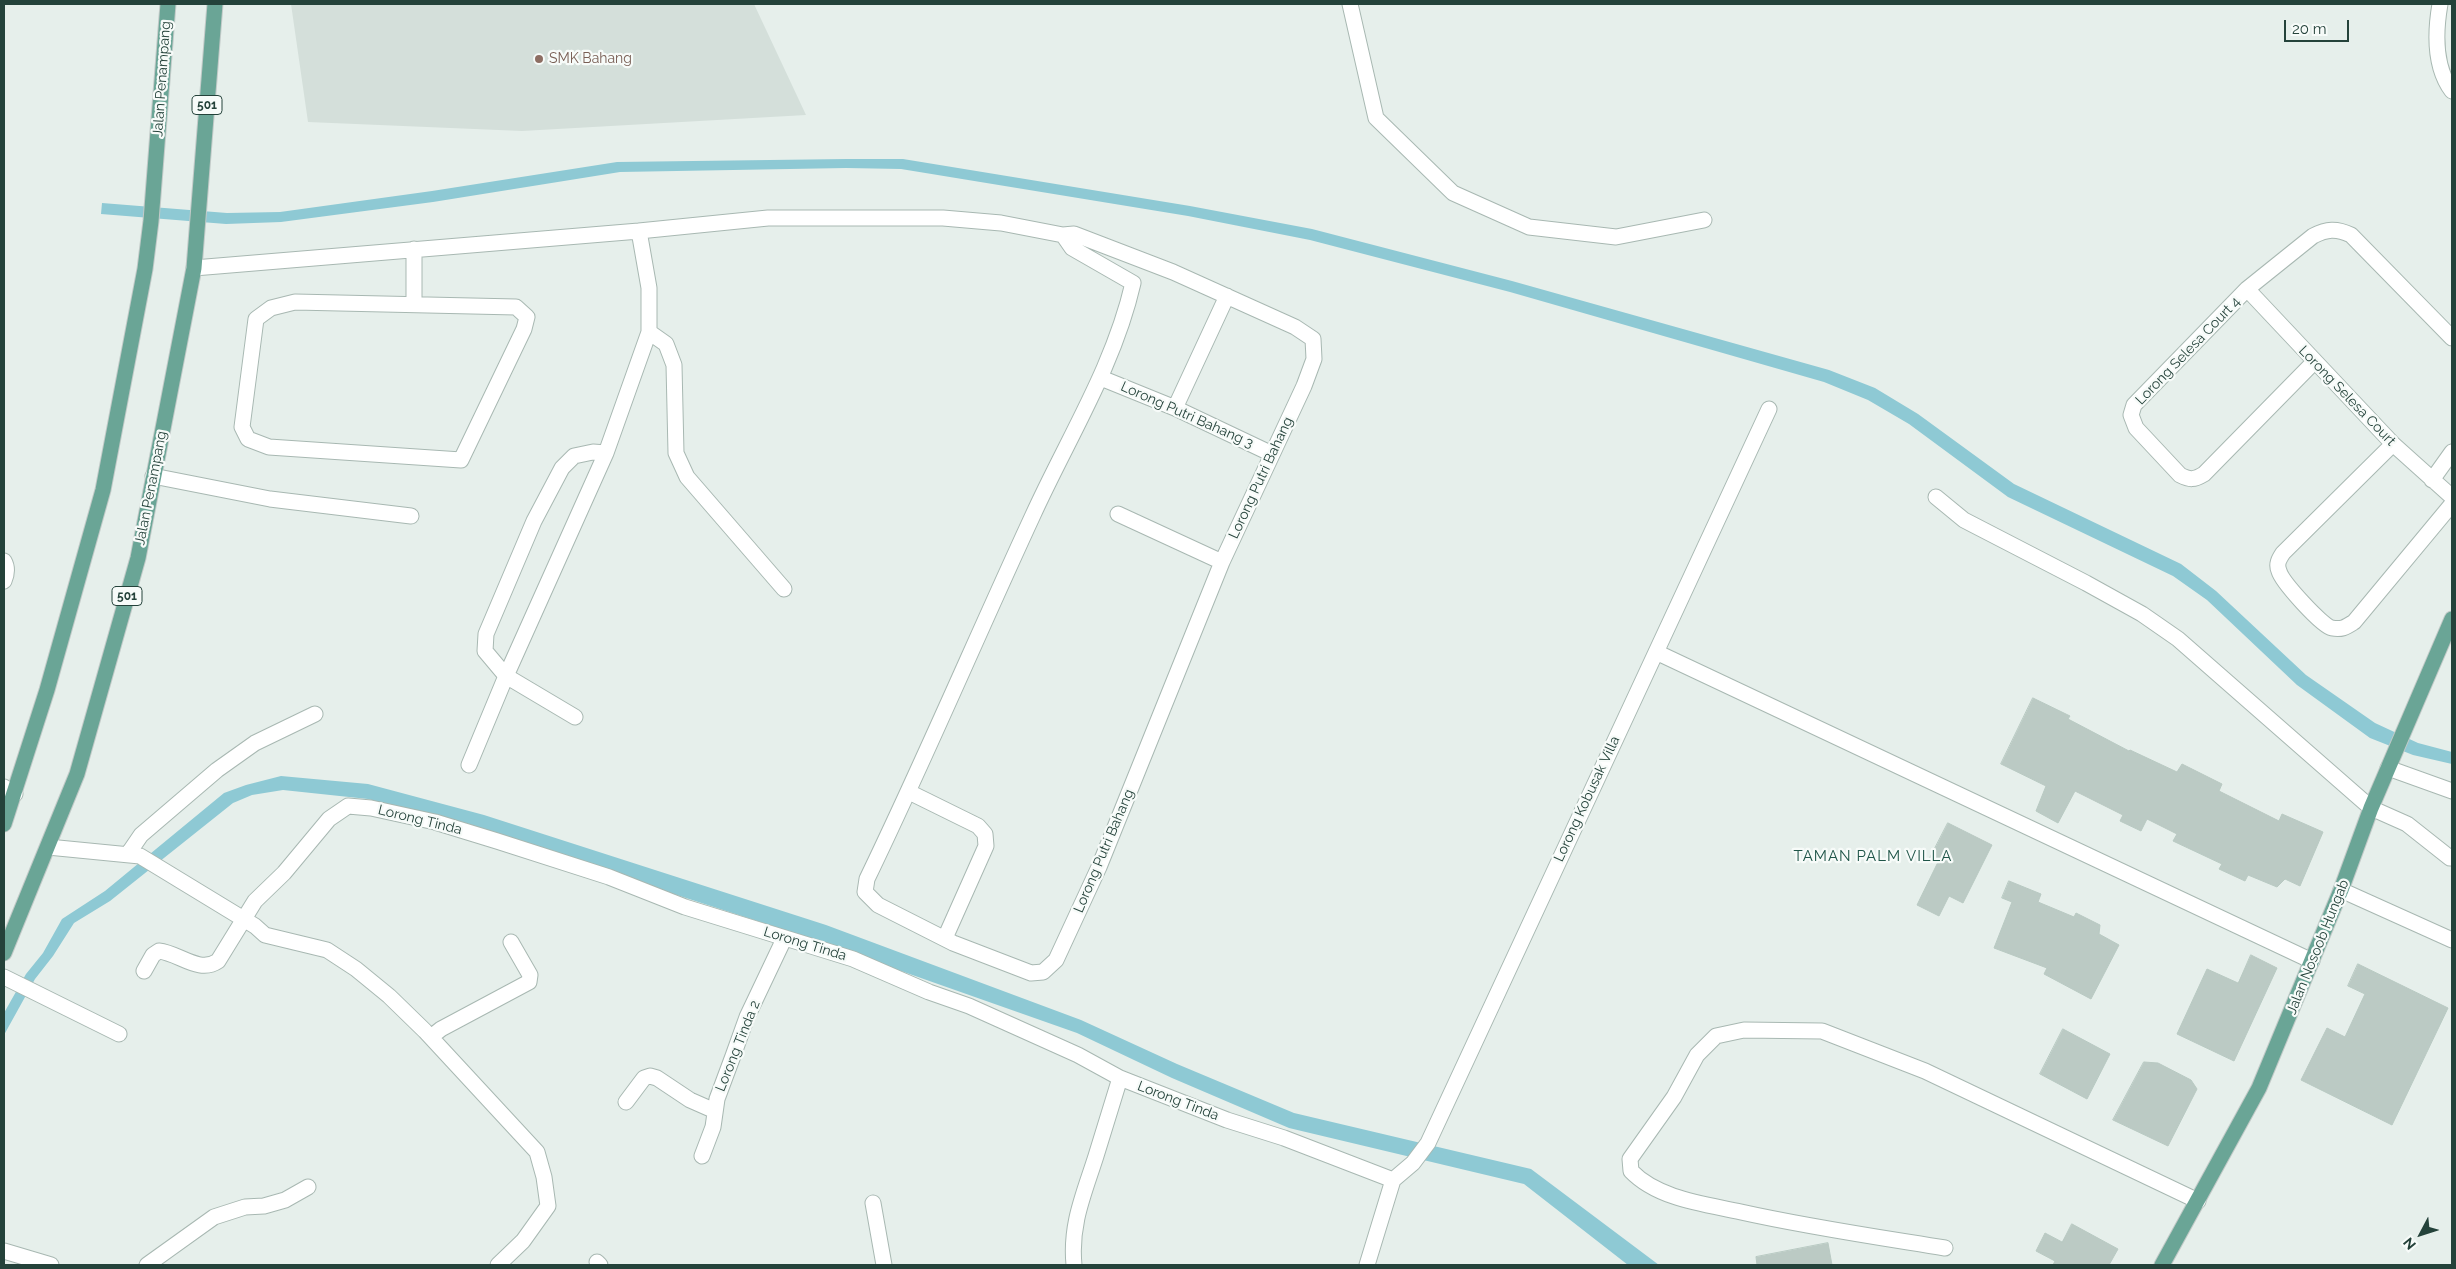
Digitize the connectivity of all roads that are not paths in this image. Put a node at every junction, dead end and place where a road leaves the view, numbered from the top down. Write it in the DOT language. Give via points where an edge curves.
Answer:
graph roads {
  1 [pos="168,4"];
  2 [pos="215,4"];
  3 [pos="1350,4"];
  4 [pos="2440,4"];
  5 [pos="2452,92"];
  6 [pos="1704,220"];
  7 [pos="639,231"];
  8 [pos="1063,235"];
  9 [pos="414,248"];
  10 [pos="1141,259"];
  11 [pos="194,268"];
  12 [pos="1133,283"];
  13 [pos="2247,289"];
  14 [pos="1227,296"];
  15 [pos="414,304"];
  16 [pos="649,332"];
  17 [pos="2452,338"];
  18 [pos="2314,362"];
  19 [pos="1101,378"];
  20 [pos="1175,408"];
  21 [pos="1769,410"];
  22 [pos="2393,444"];
  23 [pos="2452,452"];
  24 [pos="606,453"];
  25 [pos="1272,454"];
  26 [pos="153,476"];
  27 [pos="2432,480"];
  28 [pos="1936,497"];
  29 [pos="2452,497"];
  30 [pos="2452,504"];
  31 [pos="1118,514"];
  32 [pos="411,516"];
  33 [pos="4,561"];
  34 [pos="1222,562"];
  35 [pos="4,581"];
  36 [pos="784,590"];
  37 [pos="2452,619"];
  38 [pos="1656,652"];
  39 [pos="506,676"];
  40 [pos="316,714"];
  41 [pos="575,717"];
  42 [pos="2390,763"];
  43 [pos="469,765"];
  44 [pos="9,790"];
  45 [pos="2452,791"];
  46 [pos="909,792"];
  47 [pos="2371,808"];
  48 [pos="4,824"];
  49 [pos="48,847"];
  50 [pos="134,855"];
  51 [pos="2450,858"];
  52 [pos="2341,890"];
  53 [pos="243,918"];
  54 [pos="944,938"];
  55 [pos="784,939"];
  56 [pos="2452,940"];
  57 [pos="511,942"];
  58 [pos="4,953"];
  59 [pos="2312,961"];
  60 [pos="144,971"];
  61 [pos="4,977"];
  62 [pos="119,1034"];
  63 [pos="431,1037"];
  64 [pos="1120,1078"];
  65 [pos="626,1102"];
  66 [pos="715,1111"];
  67 [pos="702,1156"];
  68 [pos="1393,1180"];
  69 [pos="308,1187"];
  70 [pos="2198,1201"];
  71 [pos="873,1203"];
  72 [pos="1945,1248"];
  73 [pos="4,1250"];
  74 [pos="21,1261"];
  75 [pos="51,1265"];
  76 [pos="147,1265"];
  77 [pos="498,1265"];
  78 [pos="884,1265"];
  79 [pos="1074,1265"];
  80 [pos="1367,1265"];
  81 [pos="2162,1265"];
  1 -- 44 [label="main road, Jalan Penampang" via="152,221 102,490 47,690"];
  2 -- 11 [label="main road, Jalan Penampang / 501"];
  3 -- 6 [label="street" via="1376,118 1453,193 1529,227 1616,237"];
  4 -- 5 [label="street" via="2438,59"];
  7 -- 8 [label="street, Lorong Putri Bahang" via="768,218 943,218 1001,223"];
  7 -- 9 [label="street, Lorong Putri Bahang"];
  7 -- 16 [label="street" via="648,288"];
  8 -- 10 [label="street, Lorong Putri Bahang" via="1074,234"];
  8 -- 12 [label="street" via="1072,248"];
  9 -- 11 [label="street, Lorong Putri Bahang"];
  9 -- 15 [label="street"];
  10 -- 12 [label="street, Lorong Putri Bahang"];
  10 -- 14 [label="street, Lorong Putri Bahang"];
  11 -- 26 [label="main road, Jalan Penampang / 501"];
  12 -- 19 [label="street, Lorong Putri Bahang" via="1123,323"];
  13 -- 17 [label="street, Lorong Selesa Court 4" via="2313,236 2325,230 2340,230 2351,235"];
  13 -- 18 [label="street, Lorong Selesa Court"];
  13 -- 18 [label="street, Lorong Selesa Court 4" via="2134,405 2130,415 2136,428 2180,475 2189,480 2204,474"];
  14 -- 20 [label="street"];
  14 -- 25 [label="street, Lorong Putri Bahang" via="1313,339 1314,359"];
  15 -- 15 [label="street" via="295,302 271,308 256,319 242,427 248,439 270,447 461,460 527,317 516,307"];
  16 -- 24 [label="street"];
  16 -- 36 [label="street" via="666,344 674,365 676,453 680,466"];
  18 -- 22 [label="street, Lorong Selesa Court"];
  19 -- 20 [label="street, Lorong Putri Bahang 3"];
  19 -- 46 [label="street, Lorong Putri Bahang" via="1060,457"];
  20 -- 25 [label="street, Lorong Putri Bahang 3"];
  21 -- 38 [label="street, Lorong Kobusak Villa"];
  22 -- 27 [label="street, Lorong Selesa Court"];
  22 -- 30 [label="street" via="2284,553 2278,562 2282,581 2329,628 2341,629 2354,622"];
  23 -- 27 [label="street"];
  24 -- 39 [label="street"];
  24 -- 39 [label="street" via="574,456 562,468 534,521 486,634 485,650"];
  25 -- 34 [label="street, Lorong Putri Bahang"];
  26 -- 32 [label="street" via="270,499"];
  26 -- 49 [label="main road, Jalan Penampang / 501" via="138,558 77,774"];
  27 -- 29 [label="street, Lorong Selesa Court"];
  28 -- 47 [label="street" via="1964,520 2142,614 2178,639"];
  31 -- 34 [label="street"];
  33 -- 35 [label="street" via="7,575"];
  34 -- 54 [label="street, Lorong Putri Bahang" via="1102,858 1056,960 1043,972 1031,973"];
  37 -- 42 [label="main road, Jalan Nosoob Hungab"];
  38 -- 59 [label="street"];
  38 -- 68 [label="street, Lorong Kobusak Villa" via="1428,1143 1414,1163"];
  39 -- 41 [label="street"];
  39 -- 43 [label="street"];
  40 -- 50 [label="street" via="255,743 217,770 141,835"];
  42 -- 45 [label="street"];
  42 -- 47 [label="main road, Jalan Nosoob Hungab"];
  44 -- 48 [label="main road, Jalan Penampang"];
  46 -- 54 [label="street" via="978,826 985,834 986,846"];
  46 -- 54 [label="street, Lorong Putri Bahang" via="867,879 865,892 878,905"];
  47 -- 51 [label="street" via="2407,824"];
  47 -- 52 [label="main road, Jalan Nosoob Hungab"];
  49 -- 50 [label="street"];
  49 -- 58 [label="main road, Jalan Penampang / 501"];
  50 -- 53 [label="street" via="160,867"];
  52 -- 56 [label="street"];
  52 -- 59 [label="main road, Jalan Nosoob Hungab"];
  53 -- 55 [label="street, Lorong Tinda" via="329,819 348,806 371,808 444,825 609,877 685,907"];
  53 -- 60 [label="street, Lorong Tinda" via="227,950 211,966 201,966 159,951"];
  53 -- 63 [label="street" via="265,935 326,950 340,958 389,996"];
  55 -- 64 [label="street, Lorong Tinda" via="853,959 969,1006"];
  55 -- 66 [label="street, Lorong Tinda 2" via="747,1018"];
  57 -- 63 [label="street" via="530,975 529,982 440,1029"];
  59 -- 70 [label="main road, Jalan Nosoob Hungab" via="2259,1088"];
  61 -- 62 [label="street"];
  63 -- 77 [label="street" via="522,1134 542,1164 548,1206 523,1241"];
  64 -- 68 [label="street, Lorong Tinda"];
  64 -- 79 [label="street" via="1081,1195 1072,1247"];
  65 -- 66 [label="street" via="644,1078 650,1076"];
  66 -- 67 [label="street, Lorong Tinda 2" via="713,1127"];
  68 -- 80 [label="street"];
  69 -- 76 [label="street" via="285,1200 264,1206 245,1206 214,1216"];
  70 -- 72 [label="street" via="1925,1071 1822,1031 1744,1030 1716,1036 1697,1055 1674,1097 1630,1159 1631,1171 1641,1181 1682,1198 1791,1223"];
  70 -- 81 [label="main road, Jalan Nosoob Hungab"];
  71 -- 78 [label="street"];
  73 -- 74 [label="street"];
  74 -- 75 [label="street"];
}
